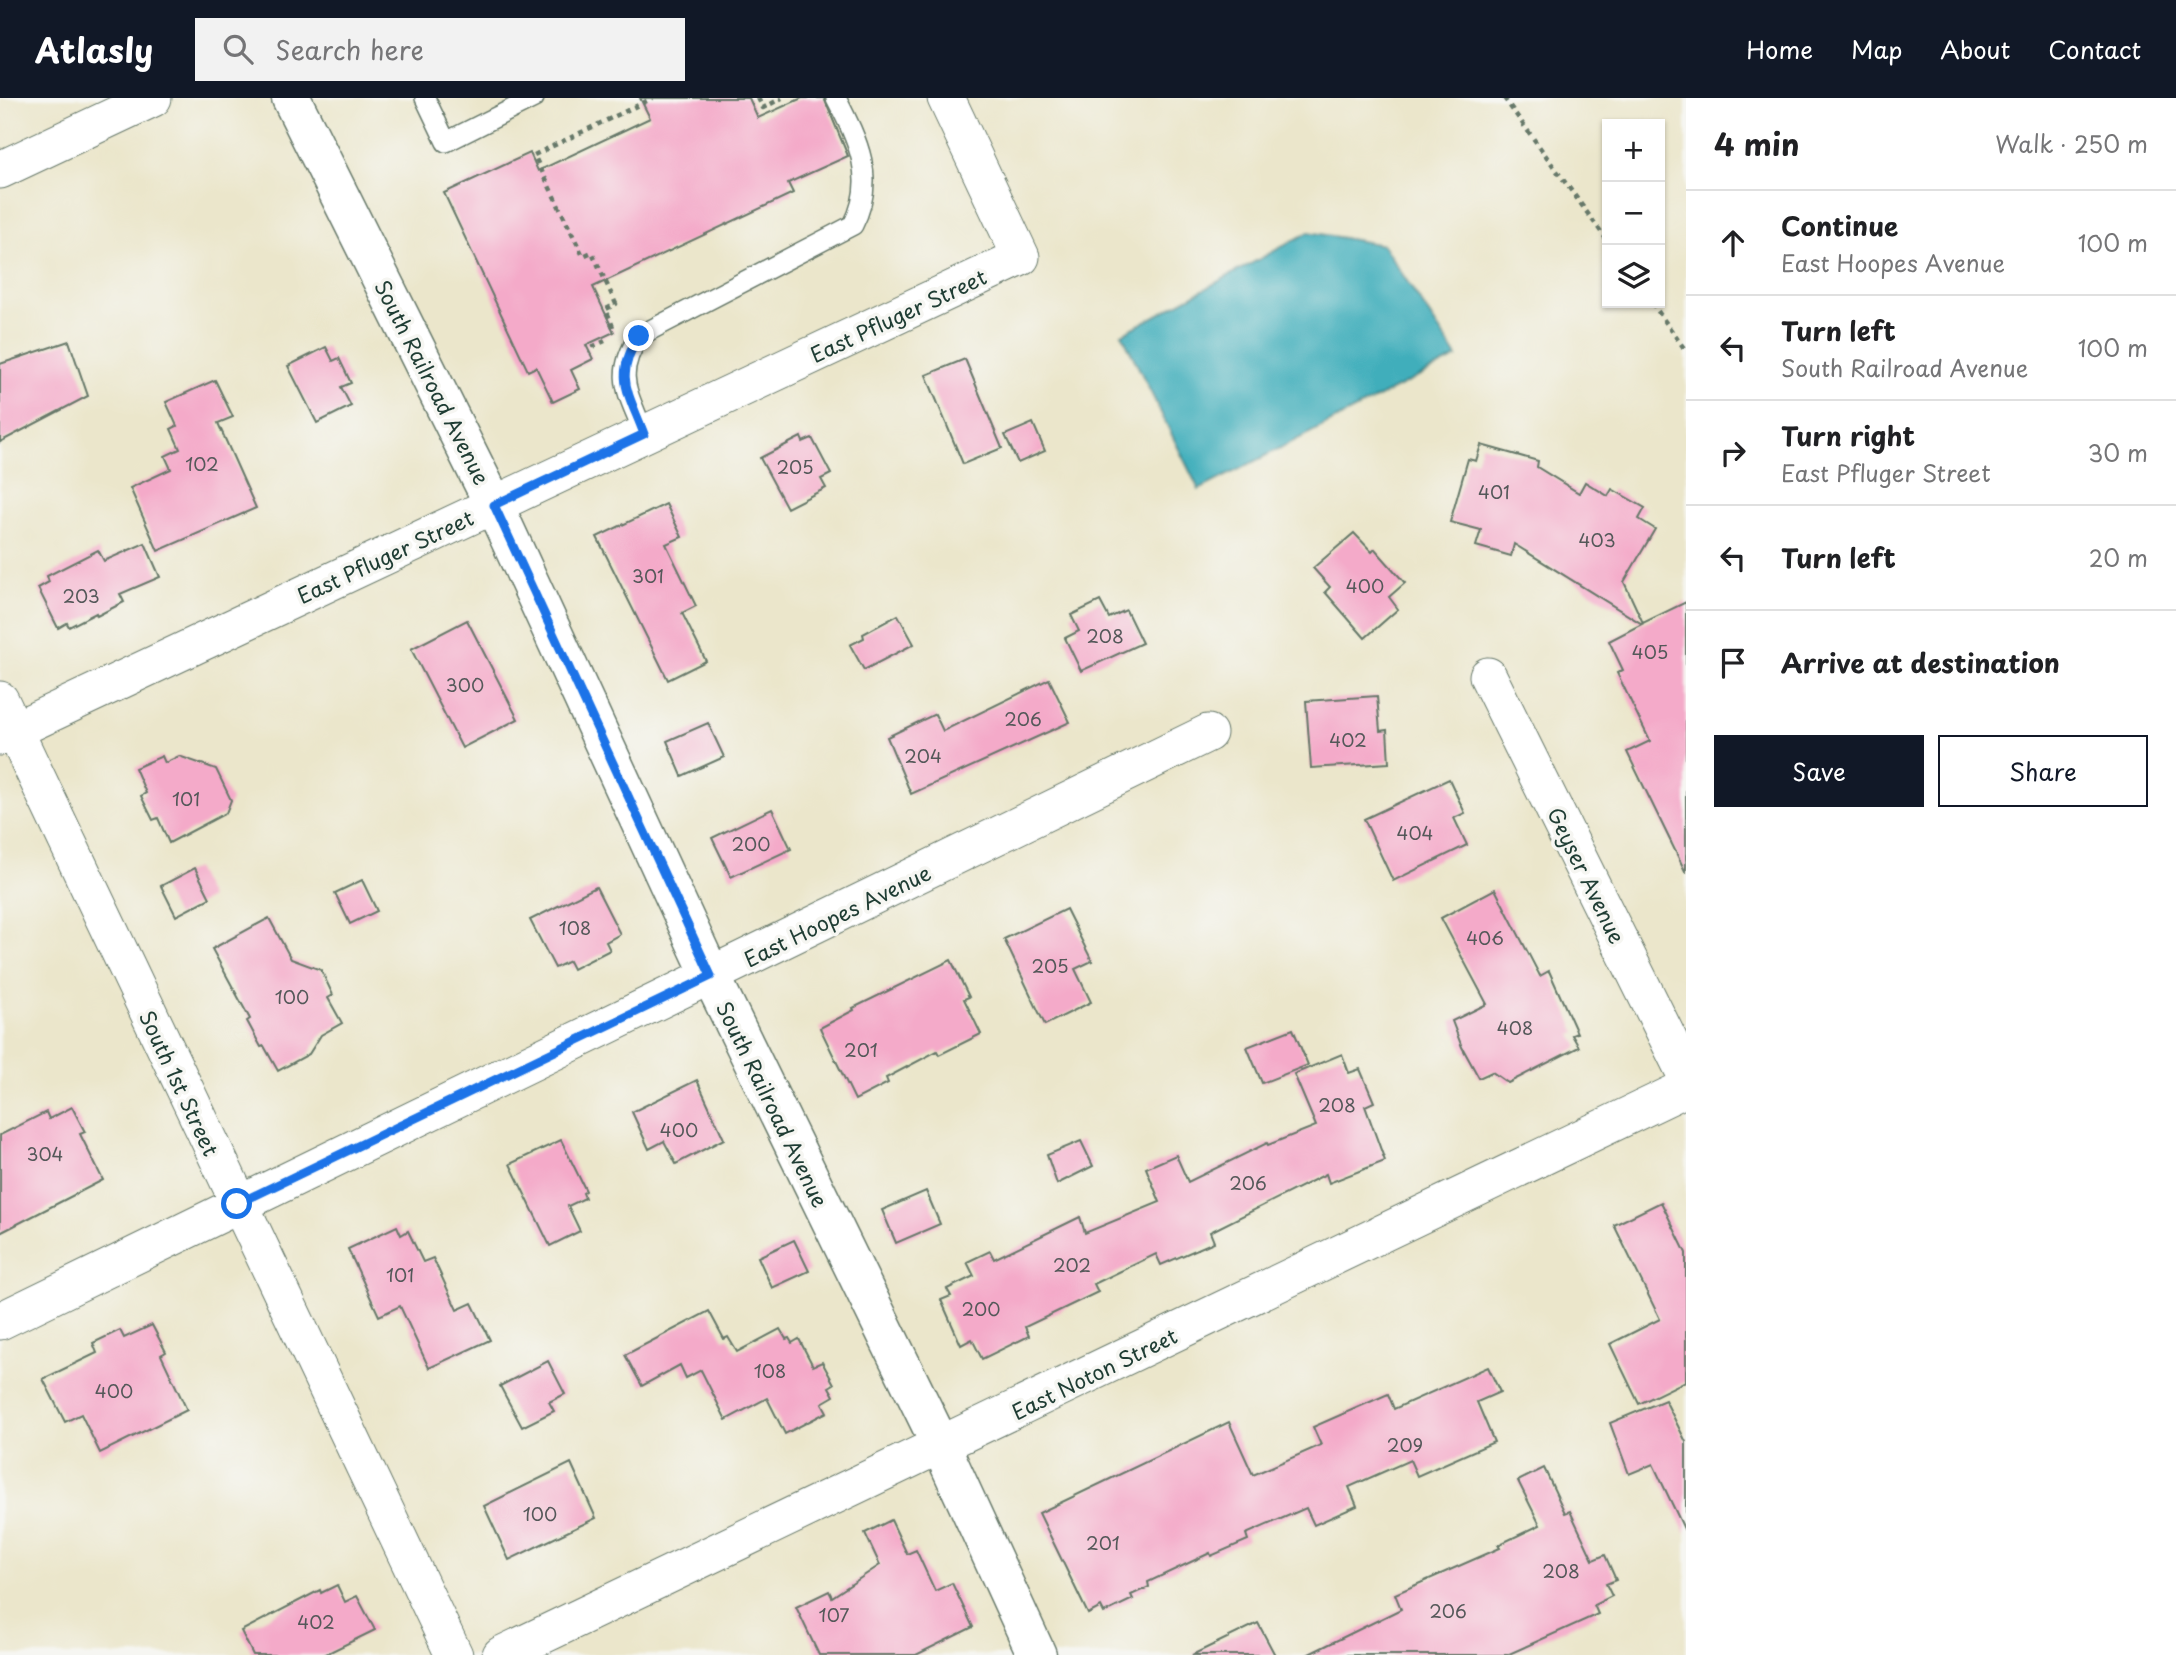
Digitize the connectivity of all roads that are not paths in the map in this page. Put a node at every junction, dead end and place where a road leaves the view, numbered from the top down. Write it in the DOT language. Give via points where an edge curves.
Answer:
graph roads {
  1 [pos="153,98"];
  2 [pos="291,98"];
  3 [pos="425,98"];
  4 [pos="534,98"];
  5 [pos="836,98"];
  6 [pos="946,98"];
  7 [pos="0,170"];
  8 [pos="644,434"];
  9 [pos="494,505"];
  10 [pos="1489,676"];
  11 [pos="5,722"];
  12 [pos="1208,733"];
  13 [pos="711,976"];
  14 [pos="1686,1075"];
  15 [pos="1686,1087"];
  16 [pos="237,1204"];
  17 [pos="0,1321"];
  18 [pos="941,1447"];
  19 [pos="454,1655"];
  20 [pos="501,1655"];
  21 [pos="1037,1655"];
  1 -- 7 [label="street"];
  2 -- 9 [label="street, South Railroad Avenue"];
  3 -- 4 [label="lane" via="446,142"];
  5 -- 8 [label="lane" via="864,163 864,203 853,225 639,336 625,358 624,378"];
  6 -- 8 [label="street, East Pfluger Street" via="1021,257"];
  8 -- 9 [label="street, East Pfluger Street"];
  9 -- 11 [label="street, East Pfluger Street"];
  9 -- 13 [label="street, South Railroad Avenue"];
  10 -- 14 [label="street, Geyser Avenue"];
  11 -- 16 [label="street, South 1st Street"];
  12 -- 13 [label="street, East Hoopes Avenue"];
  13 -- 16 [label="street, East Hoopes Avenue"];
  13 -- 18 [label="street, South Railroad Avenue"];
  15 -- 18 [label="street, East Noton Street"];
  16 -- 17 [label="street, East Hoopes Avenue"];
  16 -- 19 [label="street, South 1st Street"];
  18 -- 20 [label="street, East Noton Street"];
  18 -- 21 [label="street, South Railroad Avenue"];
}
